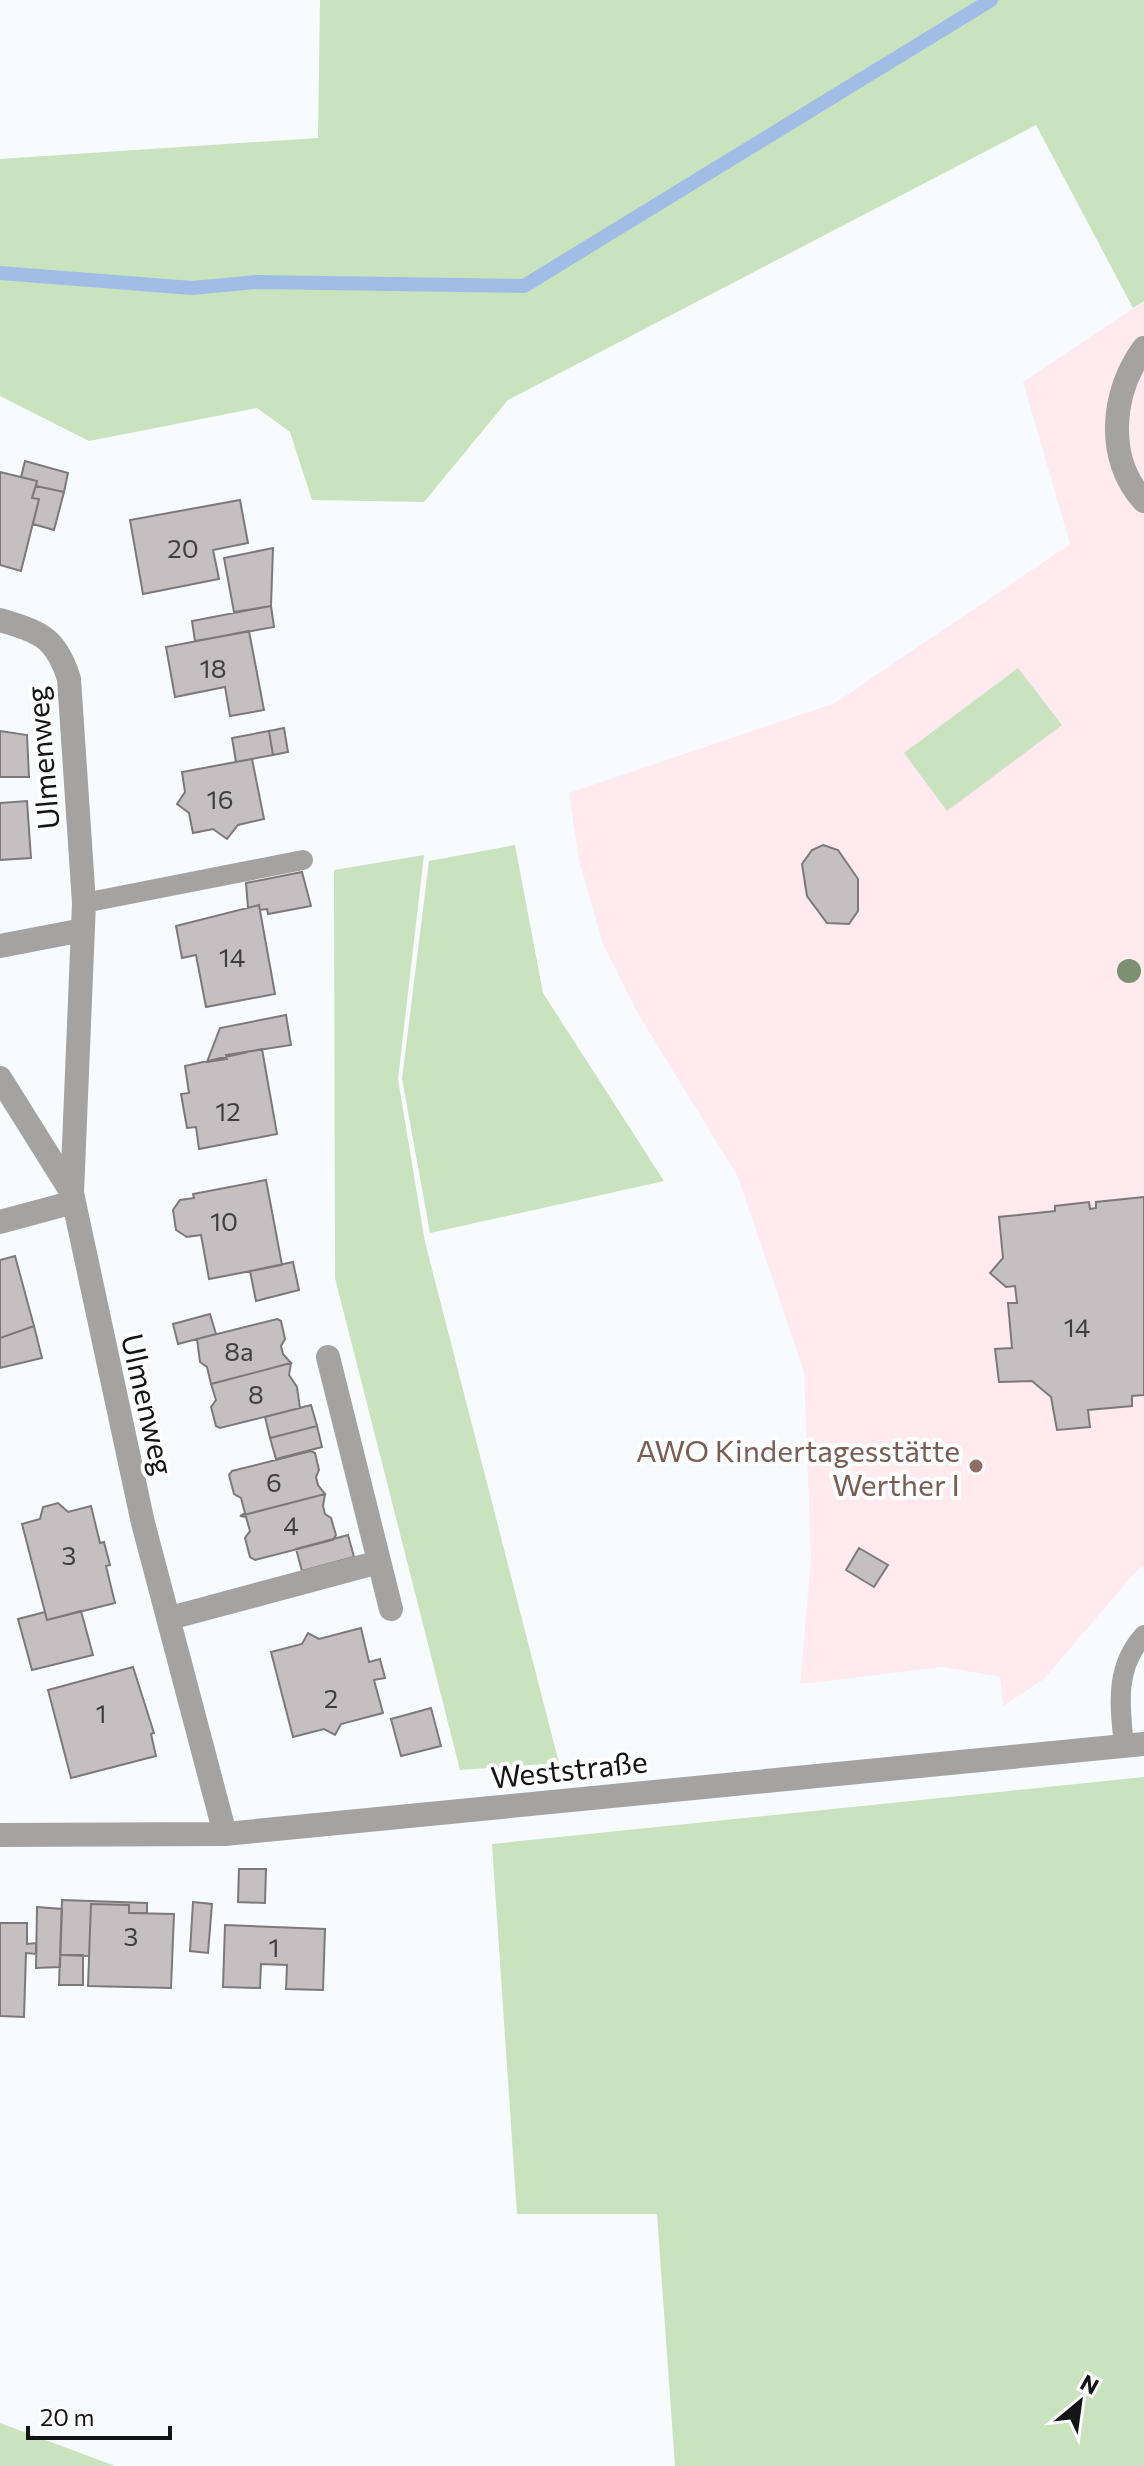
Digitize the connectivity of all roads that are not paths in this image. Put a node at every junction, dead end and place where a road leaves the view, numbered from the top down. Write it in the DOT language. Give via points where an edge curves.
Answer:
graph roads {
  1 [pos="1144,348"];
  2 [pos="1144,501"];
  3 [pos="0,620"];
  4 [pos="303,860"];
  5 [pos="84,903"];
  6 [pos="83,930"];
  7 [pos="0,946"];
  8 [pos="0,1078"];
  9 [pos="73,1198"];
  10 [pos="0,1222"];
  11 [pos="328,1357"];
  12 [pos="379,1562"];
  13 [pos="391,1609"];
  14 [pos="170,1618"];
  15 [pos="1144,1635"];
  16 [pos="1134,1745"];
  17 [pos="225,1834"];
  18 [pos="0,1835"];
  1 -- 2 [label="street" via="1125,381 1117,432 1128,477"];
  3 -- 5 [label="street, Ulmenweg" via="41,632 62,656 69,679"];
  4 -- 5 [label="lane"];
  5 -- 6 [label="street, Ulmenweg"];
  6 -- 7 [label="street"];
  6 -- 9 [label="street, Ulmenweg"];
  8 -- 9 [label="street, Ulmenweg"];
  9 -- 10 [label="street"];
  9 -- 14 [label="street, Ulmenweg" via="143,1523"];
  11 -- 12 [label="street"];
  12 -- 13 [label="street"];
  12 -- 14 [label="street"];
  14 -- 17 [label="street, Ulmenweg"];
  15 -- 16 [label="lane" via="1121,1681"];
  16 -- 17 [label="street, Weststraße"];
  17 -- 18 [label="street, Weststraße"];
}
